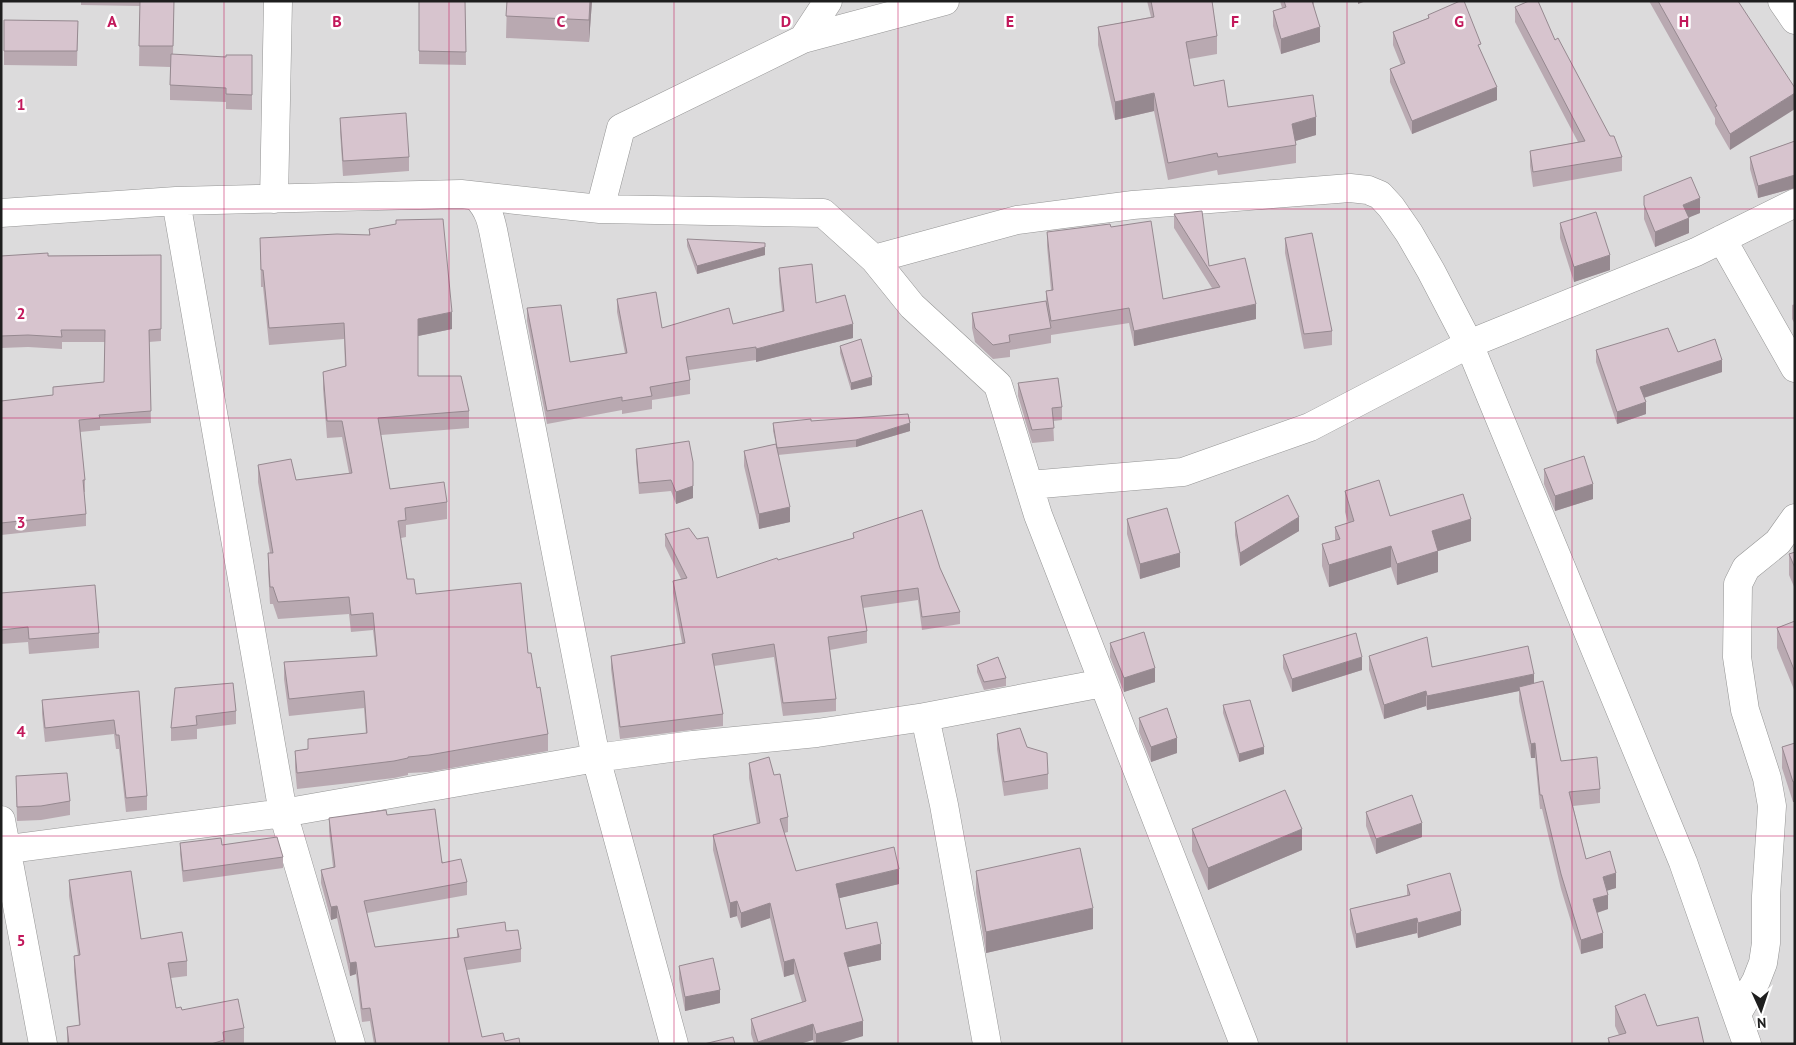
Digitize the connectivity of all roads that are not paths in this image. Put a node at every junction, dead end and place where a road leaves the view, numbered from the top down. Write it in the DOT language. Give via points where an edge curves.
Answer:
graph roads {
  1 [pos="278,1"];
  2 [pos="828,1"];
  3 [pos="945,1"];
  4 [pos="1782,1"];
  5 [pos="1795,20"];
  6 [pos="803,39"];
  7 [pos="476,197"];
  8 [pos="274,199"];
  9 [pos="176,201"];
  10 [pos="1795,203"];
  11 [pos="600,209"];
  12 [pos="1,213"];
  13 [pos="1722,239"];
  14 [pos="874,259"];
  15 [pos="1468,344"];
  16 [pos="1795,368"];
  17 [pos="1029,485"];
  18 [pos="1795,518"];
  19 [pos="1103,683"];
  20 [pos="925,717"];
  21 [pos="596,758"];
  22 [pos="283,813"];
  23 [pos="1,820"];
  24 [pos="4,849"];
  25 [pos="1737,1014"];
  26 [pos="43,1044"];
  27 [pos="351,1044"];
  28 [pos="674,1044"];
  29 [pos="987,1044"];
  30 [pos="1244,1044"];
  31 [pos="1747,1044"];
  1 -- 8 [label="street"];
  2 -- 6 [label="street"];
  3 -- 6 [label="street"];
  4 -- 5 [label="street"];
  6 -- 11 [label="street" via="621,128"];
  7 -- 8 [label="street" via="440,194"];
  7 -- 11 [label="street"];
  7 -- 21 [label="street" via="490,217 496,245"];
  8 -- 9 [label="street"];
  9 -- 12 [label="street"];
  9 -- 22 [label="street"];
  10 -- 13 [label="street"];
  11 -- 14 [label="street" via="823,213"];
  13 -- 15 [label="street"];
  13 -- 16 [label="street"];
  14 -- 15 [label="street" via="1016,220 1133,205 1350,188 1368,190 1380,195 1410,233"];
  14 -- 17 [label="street" via="912,306 998,385"];
  15 -- 17 [label="street" via="1310,427 1183,472"];
  15 -- 25 [label="street" via="1683,862"];
  17 -- 19 [label="street"];
  18 -- 25 [label="street" via="1778,542 1746,568 1738,584 1737,657 1745,710 1768,778 1772,806 1763,963"];
  19 -- 20 [label="street"];
  19 -- 30 [label="street"];
  20 -- 21 [label="street" via="817,734"];
  20 -- 29 [label="street"];
  21 -- 22 [label="street"];
  21 -- 28 [label="street"];
  22 -- 24 [label="street"];
  22 -- 27 [label="street"];
  23 -- 24 [label="street"];
  24 -- 26 [label="street"];
  25 -- 31 [label="street"];
}
